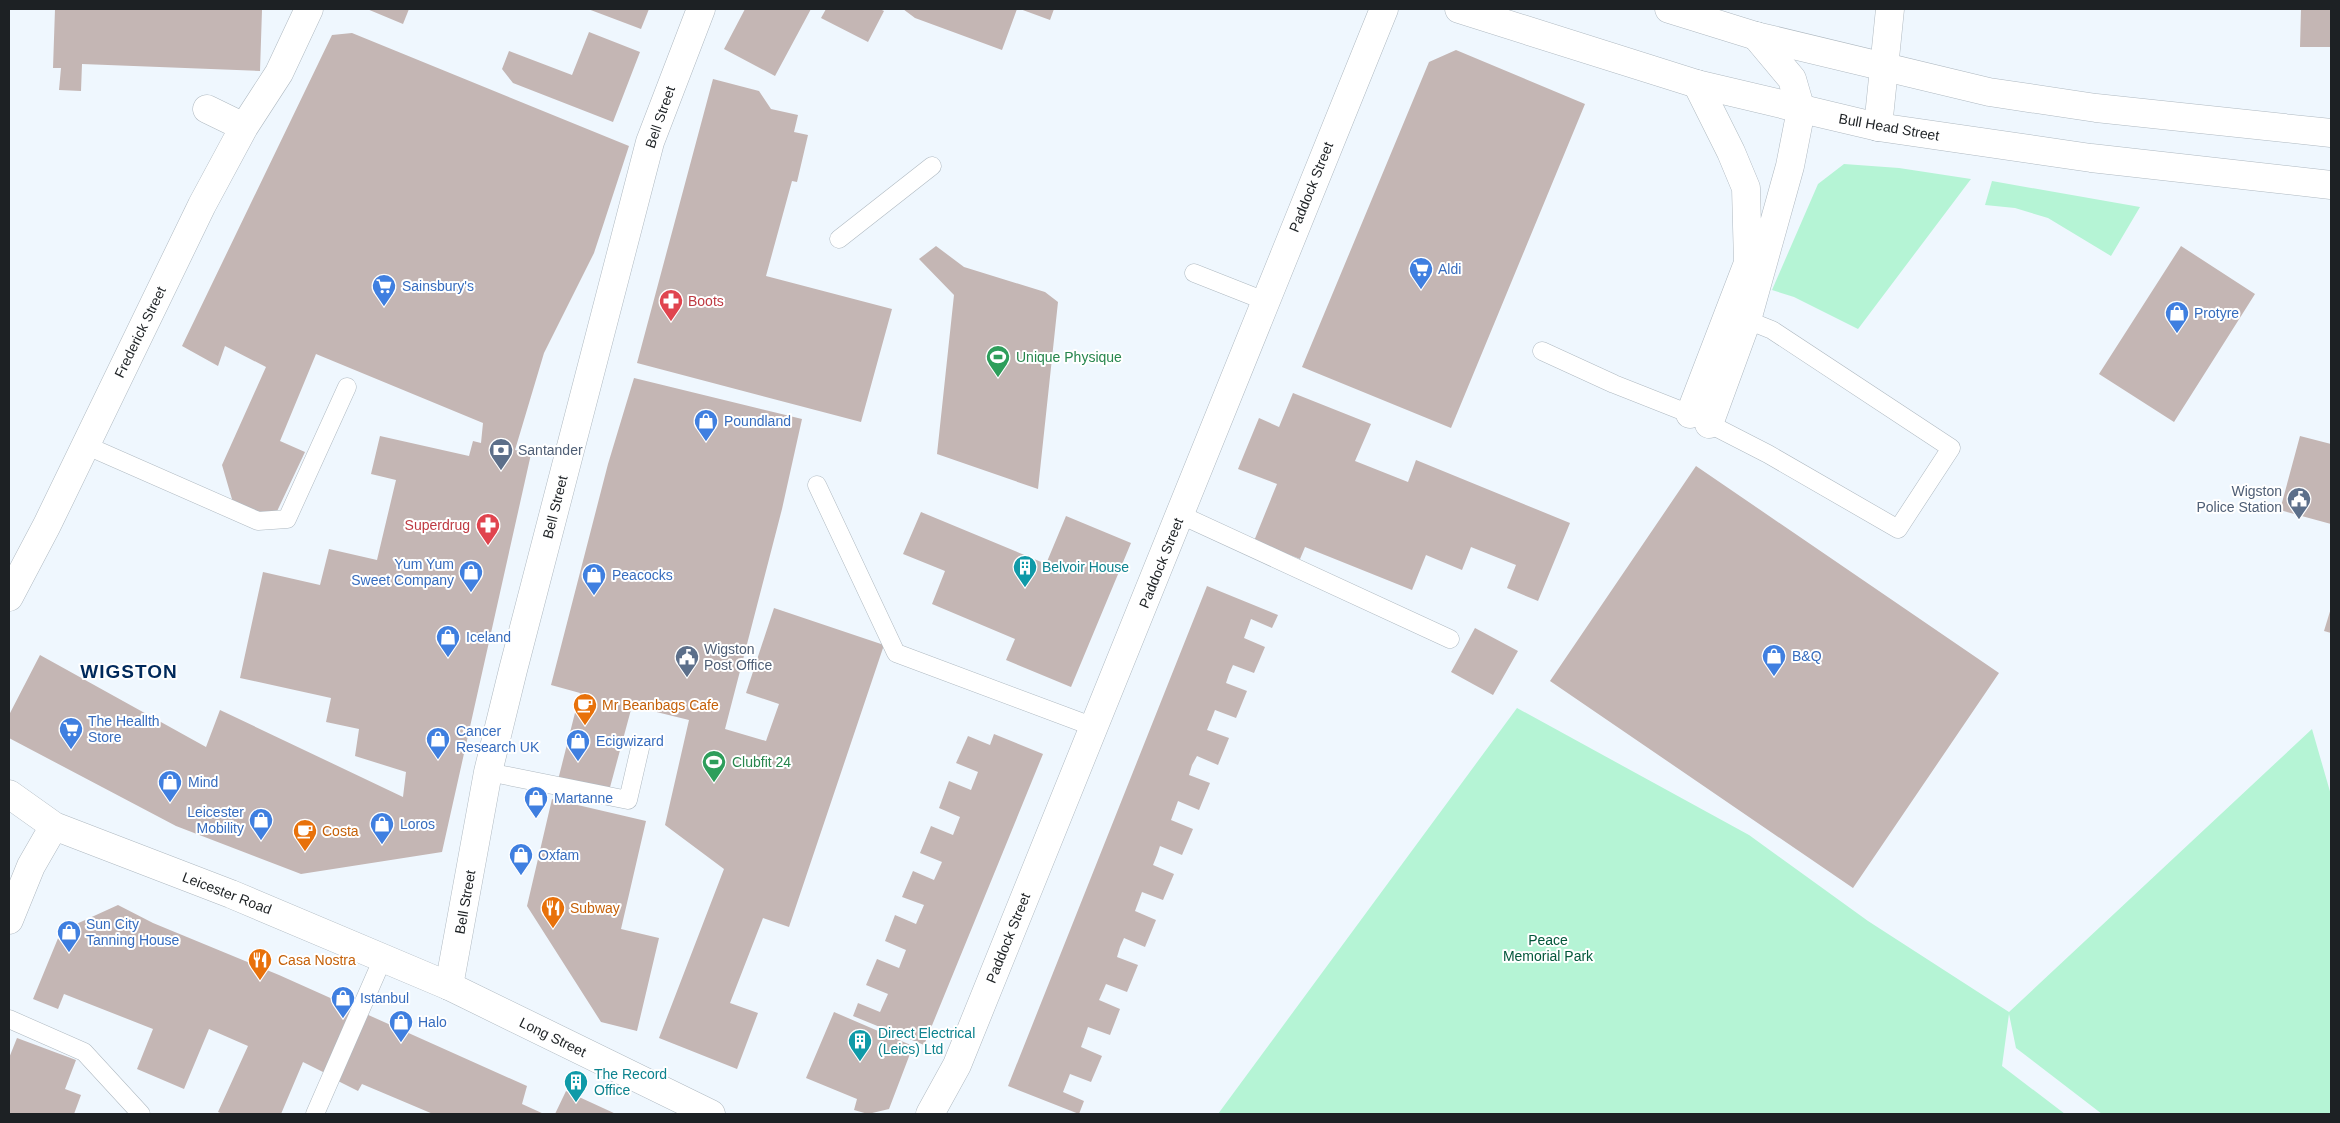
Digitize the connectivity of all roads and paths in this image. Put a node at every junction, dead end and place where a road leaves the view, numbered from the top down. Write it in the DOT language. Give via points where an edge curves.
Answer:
graph roads {
  1 [pos="310,9"];
  2 [pos="700,9"];
  3 [pos="1384,9"];
  4 [pos="1459,9"];
  5 [pos="1669,9"];
  6 [pos="1890,9"];
  7 [pos="1509,16"];
  8 [pos="1756,36"];
  9 [pos="1885,68"];
  10 [pos="1696,84"];
  11 [pos="207,109"];
  12 [pos="1801,110"];
  13 [pos="244,127"];
  14 [pos="1878,128"];
  15 [pos="2331,132"];
  16 [pos="932,166"];
  17 [pos="2331,185"];
  18 [pos="839,239"];
  19 [pos="1194,273"];
  20 [pos="1264,301"];
  21 [pos="1748,320"];
  22 [pos="1542,351"];
  23 [pos="347,387"];
  24 [pos="1700,419"];
  25 [pos="85,444"];
  26 [pos="817,485"];
  27 [pos="1180,515"];
  28 [pos="9,596"];
  29 [pos="1450,639"];
  30 [pos="1094,727"];
  31 [pos="640,748"];
  32 [pos="488,772"];
  33 [pos="9,794"];
  34 [pos="54,826"];
  35 [pos="9,920"];
  36 [pos="383,958"];
  37 [pos="450,986"];
  38 [pos="9,1019"];
  39 [pos="957,1066"];
  40 [pos="141,1114"];
  41 [pos="314,1114"];
  42 [pos="711,1114"];
  43 [pos="930,1114"];
  44 [pos="944,1114"];
  1 -- 13 [label="street, Frederick Street" via="279,73"];
  2 -- 32 [label="street, Bell Street" via="650,142"];
  3 -- 20 [label="street, Paddock Street"];
  4 -- 7 [label="street, Bull Head Street"];
  5 -- 8 [label="street"];
  6 -- 9 [label="street"];
  7 -- 10 [label="street, Bull Head Street"];
  8 -- 9 [label="street"];
  8 -- 12 [label="street" via="1792,79"];
  9 -- 14 [label="street"];
  9 -- 15 [label="street" via="1989,92 2096,108"];
  10 -- 12 [label="street, Bull Head Street"];
  10 -- 24 [label="street" via="1746,188 1748,263"];
  11 -- 13 [label="street"];
  12 -- 14 [label="street, Bull Head Street"];
  12 -- 21 [label="street" via="1790,166"];
  13 -- 25 [label="street, Frederick Street" via="198,213"];
  14 -- 17 [label="street, Bull Head Street" via="2091,158"];
  16 -- 18 [label="lane"];
  19 -- 20 [label="lane"];
  20 -- 27 [label="street, Paddock Street"];
  21 -- 24 [label="street"];
  21 -- 24 [label="lane" via="1772,330 1951,448 1898,529"];
  22 -- 24 [label="lane"];
  23 -- 25 [label="lane" via="287,519 258,521"];
  25 -- 28 [label="street, Frederick Street"];
  26 -- 30 [label="lane" via="896,653"];
  27 -- 29 [label="lane"];
  27 -- 30 [label="street, Paddock Street"];
  30 -- 39 [label="street, Paddock Street"];
  31 -- 32 [label="lane" via="628,800"];
  32 -- 37 [label="street, Bell Street"];
  33 -- 34 [label="street, Leicester Road"];
  34 -- 35 [label="street" via="30,866"];
  34 -- 36 [label="street, Leicester Road" via="231,894"];
  36 -- 37 [label="street, Leicester Road"];
  36 -- 41 [label="lane"];
  37 -- 42 [label="street, Long Street"];
  38 -- 40 [label="lane" via="84,1052"];
  39 -- 43 [label="street, Paddock Street"];
  39 -- 44 [label="street"];
}
